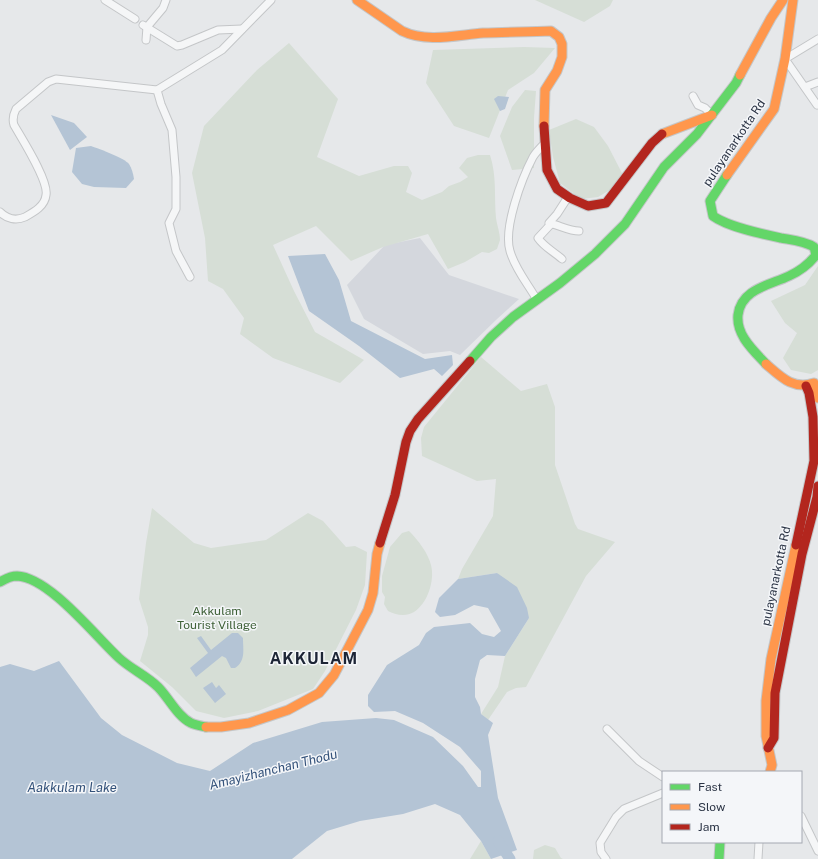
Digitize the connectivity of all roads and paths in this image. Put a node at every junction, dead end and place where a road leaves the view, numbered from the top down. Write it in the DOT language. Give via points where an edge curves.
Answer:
graph roads {
  1 [pos="105,0"];
  2 [pos="166,0"];
  3 [pos="271,0"];
  4 [pos="357,0"];
  5 [pos="783,0"];
  6 [pos="793,0"];
  7 [pos="135,19"];
  8 [pos="145,26"];
  9 [pos="242,29"];
  10 [pos="818,39"];
  11 [pos="146,40"];
  12 [pos="785,59"];
  13 [pos="818,82"];
  14 [pos="805,88"];
  15 [pos="157,90"];
  16 [pos="693,96"];
  17 [pos="817,105"];
  18 [pos="712,115"];
  19 [pos="545,143"];
  20 [pos="568,197"];
  21 [pos="0,212"];
  22 [pos="551,224"];
  23 [pos="579,231"];
  24 [pos="562,259"];
  25 [pos="190,277"];
  26 [pos="537,300"];
  27 [pos="813,384"];
  28 [pos="818,398"];
  29 [pos="815,421"];
  30 [pos="818,486"];
  31 [pos="0,582"];
  32 [pos="607,729"];
  33 [pos="768,748"];
  34 [pos="770,771"];
  35 [pos="662,776"];
  36 [pos="662,794"];
  37 [pos="802,818"];
  38 [pos="720,843"];
  39 [pos="759,843"];
  40 [pos="818,851"];
  41 [pos="606,859"];
  42 [pos="719,859"];
  43 [pos="758,859"];
  1 -- 7 [label="street"];
  2 -- 8 [label="street" via="163,8"];
  3 -- 9 [label="street"];
  4 -- 19 [label="main road" via="402,31 423,38 551,31 559,36 562,57 558,71 545,90"];
  5 -- 18 [label="main road" via="736,83"];
  6 -- 12 [label="main road, pulayanarkotta Rd"];
  8 -- 9 [label="street" via="177,46 218,30"];
  8 -- 11 [label="street"];
  9 -- 15 [label="street" via="222,50"];
  10 -- 12 [label="street"];
  12 -- 14 [label="street"];
  12 -- 27 [label="main road, pulayanarkotta Rd" via="774,109 714,194 710,206 713,216 721,222 807,243 814,247 816,255 809,263 743,300 738,314 741,334 764,363 789,382 796,385"];
  13 -- 14 [label="street"];
  14 -- 17 [label="street"];
  15 -- 21 [label="street" via="56,79 48,82 16,109 13,115 14,125 44,181 47,194 45,200 34,212 22,218 8,218"];
  15 -- 25 [label="street" via="172,130 176,209 169,223 176,251"];
  16 -- 18 [label="street" via="698,105"];
  18 -- 20 [label="main road" via="662,134 644,152 606,203 588,206"];
  18 -- 26 [label="main road" via="664,167 615,234 560,284"];
  19 -- 20 [label="main road" via="547,170 557,189"];
  19 -- 26 [label="street" via="534,155 522,182 512,213 508,237 513,260"];
  20 -- 22 [label="street" via="549,223"];
  22 -- 23 [label="street"];
  22 -- 24 [label="street" via="538,238 543,246 554,251"];
  26 -- 31 [label="main road" via="491,337 410,431 395,495 377,554 373,593 368,610 343,661 319,694 288,710 249,723 205,727 191,723 158,687 120,659 85,622 48,590 37,582 18,576 10,576"];
  27 -- 28 [label="main road"];
  27 -- 29 [label="main road, pulayanarkotta Rd" via="809,393"];
  29 -- 33 [label="main road, pulayanarkotta Rd" via="814,462 771,660 766,701"];
  30 -- 33 [label="main road" via="775,693 774,738"];
  32 -- 35 [label="street" via="639,761"];
  33 -- 34 [label="main road, pulayanarkotta Rd" via="772,765"];
  36 -- 41 [label="street" via="624,809 616,817 600,843 601,852"];
  37 -- 40 [label="street"];
  38 -- 42 [label="main road"];
  39 -- 43 [label="street"];
}
